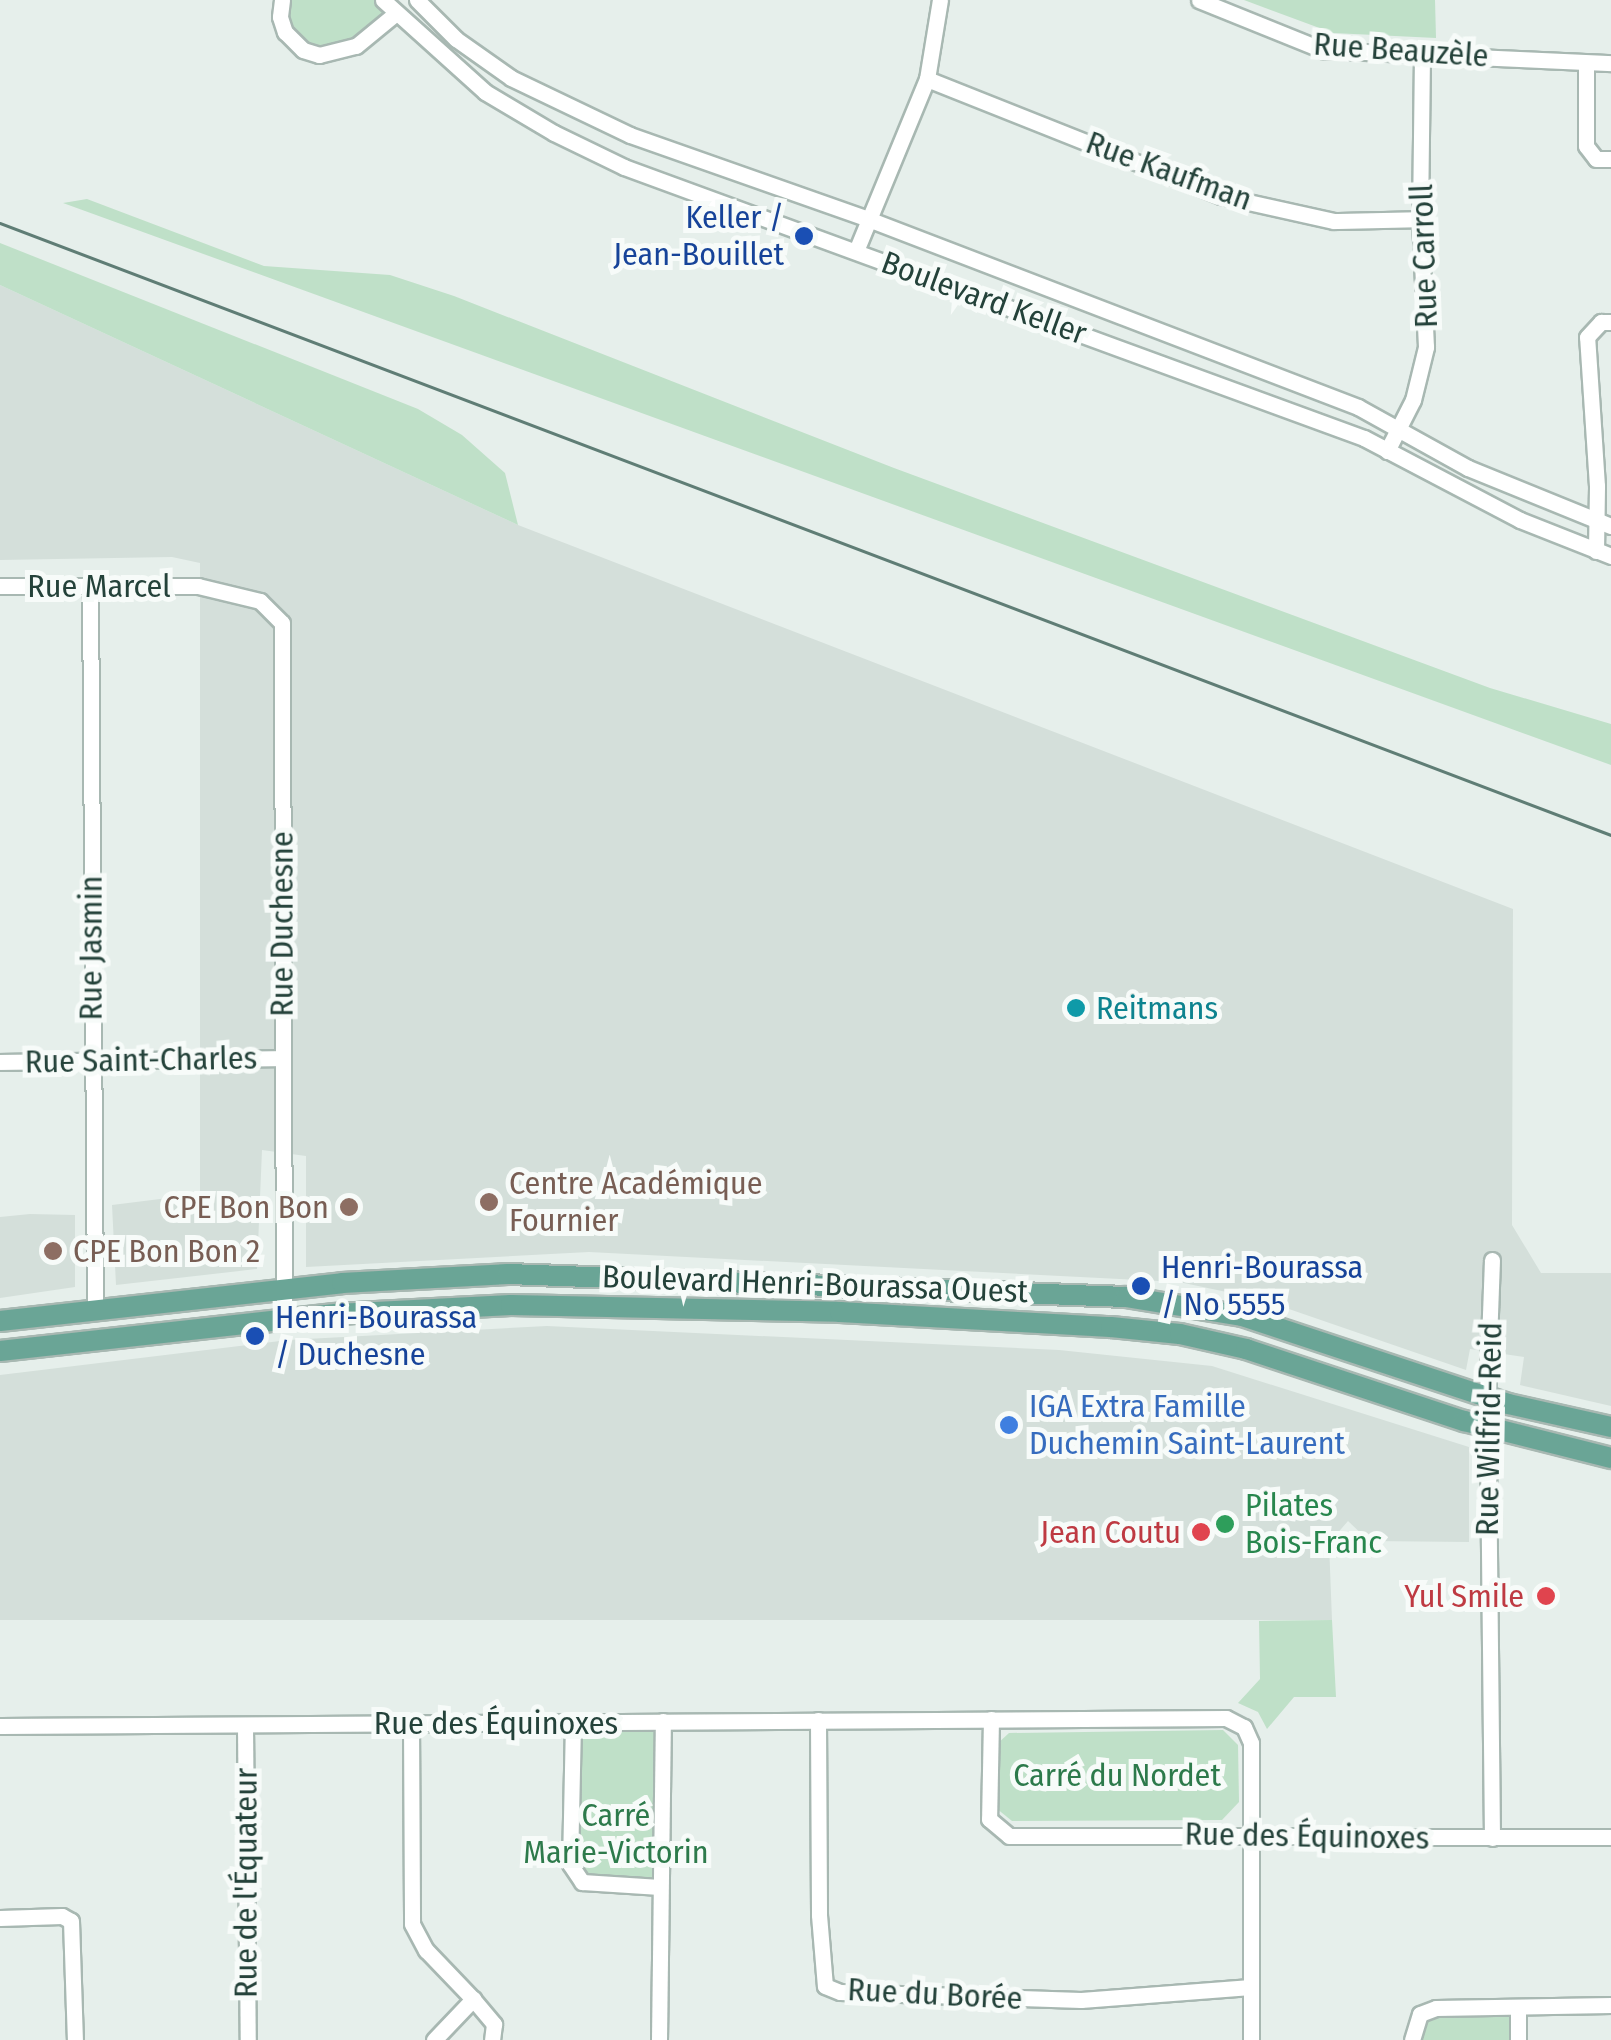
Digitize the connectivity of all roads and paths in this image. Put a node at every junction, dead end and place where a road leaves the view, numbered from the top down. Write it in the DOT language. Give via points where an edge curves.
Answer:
graph roads {
  1 [pos="282,0"];
  2 [pos="382,0"];
  3 [pos="417,0"];
  4 [pos="940,0"];
  5 [pos="1199,0"];
  6 [pos="396,14"];
  7 [pos="1422,52"];
  8 [pos="1586,62"];
  9 [pos="1611,63"];
  10 [pos="928,79"];
  11 [pos="1611,160"];
  12 [pos="1420,218"];
  13 [pos="868,219"];
  14 [pos="856,250"];
  15 [pos="1611,322"];
  16 [pos="1399,428"];
  17 [pos="1387,452"];
  18 [pos="1605,524"];
  19 [pos="1604,554"];
  20 [pos="0,586"];
  21 [pos="90,586"];
  22 [pos="198,586"];
  23 [pos="282,1058"];
  24 [pos="92,1060"];
  25 [pos="0,1062"];
  26 [pos="1492,1260"];
  27 [pos="284,1289"];
  28 [pos="95,1310"];
  29 [pos="284,1320"];
  30 [pos="0,1321"];
  31 [pos="0,1351"];
  32 [pos="1487,1396"];
  33 [pos="1611,1427"];
  34 [pos="1488,1428"];
  35 [pos="1611,1458"];
  36 [pos="991,1719"];
  37 [pos="818,1720"];
  38 [pos="573,1722"];
  39 [pos="663,1722"];
  40 [pos="411,1723"];
  41 [pos="245,1725"];
  42 [pos="0,1726"];
  43 [pos="1252,1834"];
  44 [pos="1611,1837"];
  45 [pos="1492,1838"];
  46 [pos="660,1887"];
  47 [pos="0,1918"];
  48 [pos="1251,1987"];
  49 [pos="473,2000"];
  50 [pos="1611,2005"];
  51 [pos="1518,2007"];
  52 [pos="75,2040"];
  53 [pos="248,2040"];
  54 [pos="434,2040"];
  55 [pos="492,2040"];
  56 [pos="659,2040"];
  57 [pos="1251,2040"];
  58 [pos="1412,2040"];
  59 [pos="1518,2040"];
  1 -- 6 [label="street" via="286,32 303,50 319,54 356,46"];
  2 -- 6 [label="street, Boulevard Keller"];
  3 -- 13 [label="street, Boulevard Keller" via="510,78 563,105 630,136"];
  4 -- 10 [label="street"];
  5 -- 7 [label="street, Rue Beauzèle" via="1324,50"];
  6 -- 14 [label="street, Boulevard Keller" via="484,92 554,133 624,167"];
  7 -- 8 [label="street, Rue Beauzèle"];
  7 -- 12 [label="street, Rue Carroll"];
  8 -- 9 [label="street, Rue Beauzèle"];
  8 -- 11 [label="street" via="1586,146 1596,159"];
  10 -- 12 [label="street, Rue Kaufman" via="1221,196 1334,221"];
  10 -- 13 [label="street"];
  12 -- 16 [label="street, Rue Carroll" via="1426,347 1421,378"];
  13 -- 14 [label="street"];
  13 -- 16 [label="street, Boulevard Keller"];
  14 -- 17 [label="street, Boulevard Keller"];
  15 -- 18 [label="street" via="1601,322 1587,337"];
  16 -- 17 [label="street, Rue Carroll"];
  16 -- 18 [label="street, Boulevard Keller" via="1468,468"];
  17 -- 19 [label="street, Boulevard Keller"];
  18 -- 19 [label="street"];
  20 -- 21 [label="street, Rue Marcel"];
  21 -- 22 [label="street, Rue Marcel"];
  21 -- 24 [label="street, Rue Jasmin"];
  22 -- 23 [label="street, Rue Duchesne" via="260,601 282,624"];
  23 -- 24 [label="street, Rue Saint-Charles"];
  23 -- 27 [label="street, Rue Duchesne"];
  24 -- 25 [label="street, Rue Saint-Charles"];
  24 -- 28 [label="street, Rue Jasmin"];
  26 -- 32 [label="street, Rue Wilfrid-Reid"];
  27 -- 28 [label="main road, Boulevard Henri-Bourassa Ouest"];
  27 -- 29 [label="street, Rue Duchesne"];
  27 -- 32 [label="main road, Boulevard Henri-Bourassa Ouest" via="541,1274 1142,1299 1242,1316"];
  28 -- 30 [label="main road, Boulevard Henri-Bourassa Ouest"];
  29 -- 31 [label="main road, Boulevard Henri-Bourassa Ouest"];
  29 -- 34 [label="main road, Boulevard Henri-Bourassa Ouest" via="416,1308 593,1305 1141,1329 1258,1353"];
  32 -- 33 [label="main road, Boulevard Henri-Bourassa Ouest"];
  32 -- 34 [label="street, Rue Wilfrid-Reid"];
  34 -- 35 [label="main road, Boulevard Henri-Bourassa Ouest"];
  34 -- 45 [label="street, Rue Wilfrid-Reid"];
  36 -- 37 [label="street, Rue des Équinoxes"];
  36 -- 43 [label="street, Rue des Équinoxes" via="1226,1718 1244,1727 1251,1743"];
  36 -- 43 [label="street, Rue des Équinoxes" via="990,1820 1009,1836"];
  37 -- 39 [label="street, Rue des Équinoxes"];
  37 -- 48 [label="street, Rue du Borée" via="825,1986 840,1992 1081,2000"];
  38 -- 39 [label="street, Rue des Équinoxes"];
  38 -- 40 [label="street, Rue des Équinoxes"];
  38 -- 46 [label="street" via="570,1864 582,1882"];
  39 -- 46 [label="street"];
  40 -- 41 [label="street, Rue des Équinoxes"];
  40 -- 49 [label="street" via="412,1924 426,1950"];
  41 -- 42 [label="street, Rue des Équinoxes"];
  41 -- 53 [label="street, Rue de l'Équateur"];
  43 -- 45 [label="street, Rue des Équinoxes"];
  43 -- 48 [label="street"];
  44 -- 45 [label="street, Rue des Équinoxes"];
  46 -- 56 [label="street"];
  47 -- 52 [label="street" via="71,1921"];
  48 -- 57 [label="street"];
  49 -- 54 [label="street"];
  49 -- 55 [label="street" via="494,2024"];
  50 -- 51 [label="street"];
  51 -- 58 [label="street" via="1436,2008 1420,2014"];
  51 -- 59 [label="street"];
}
